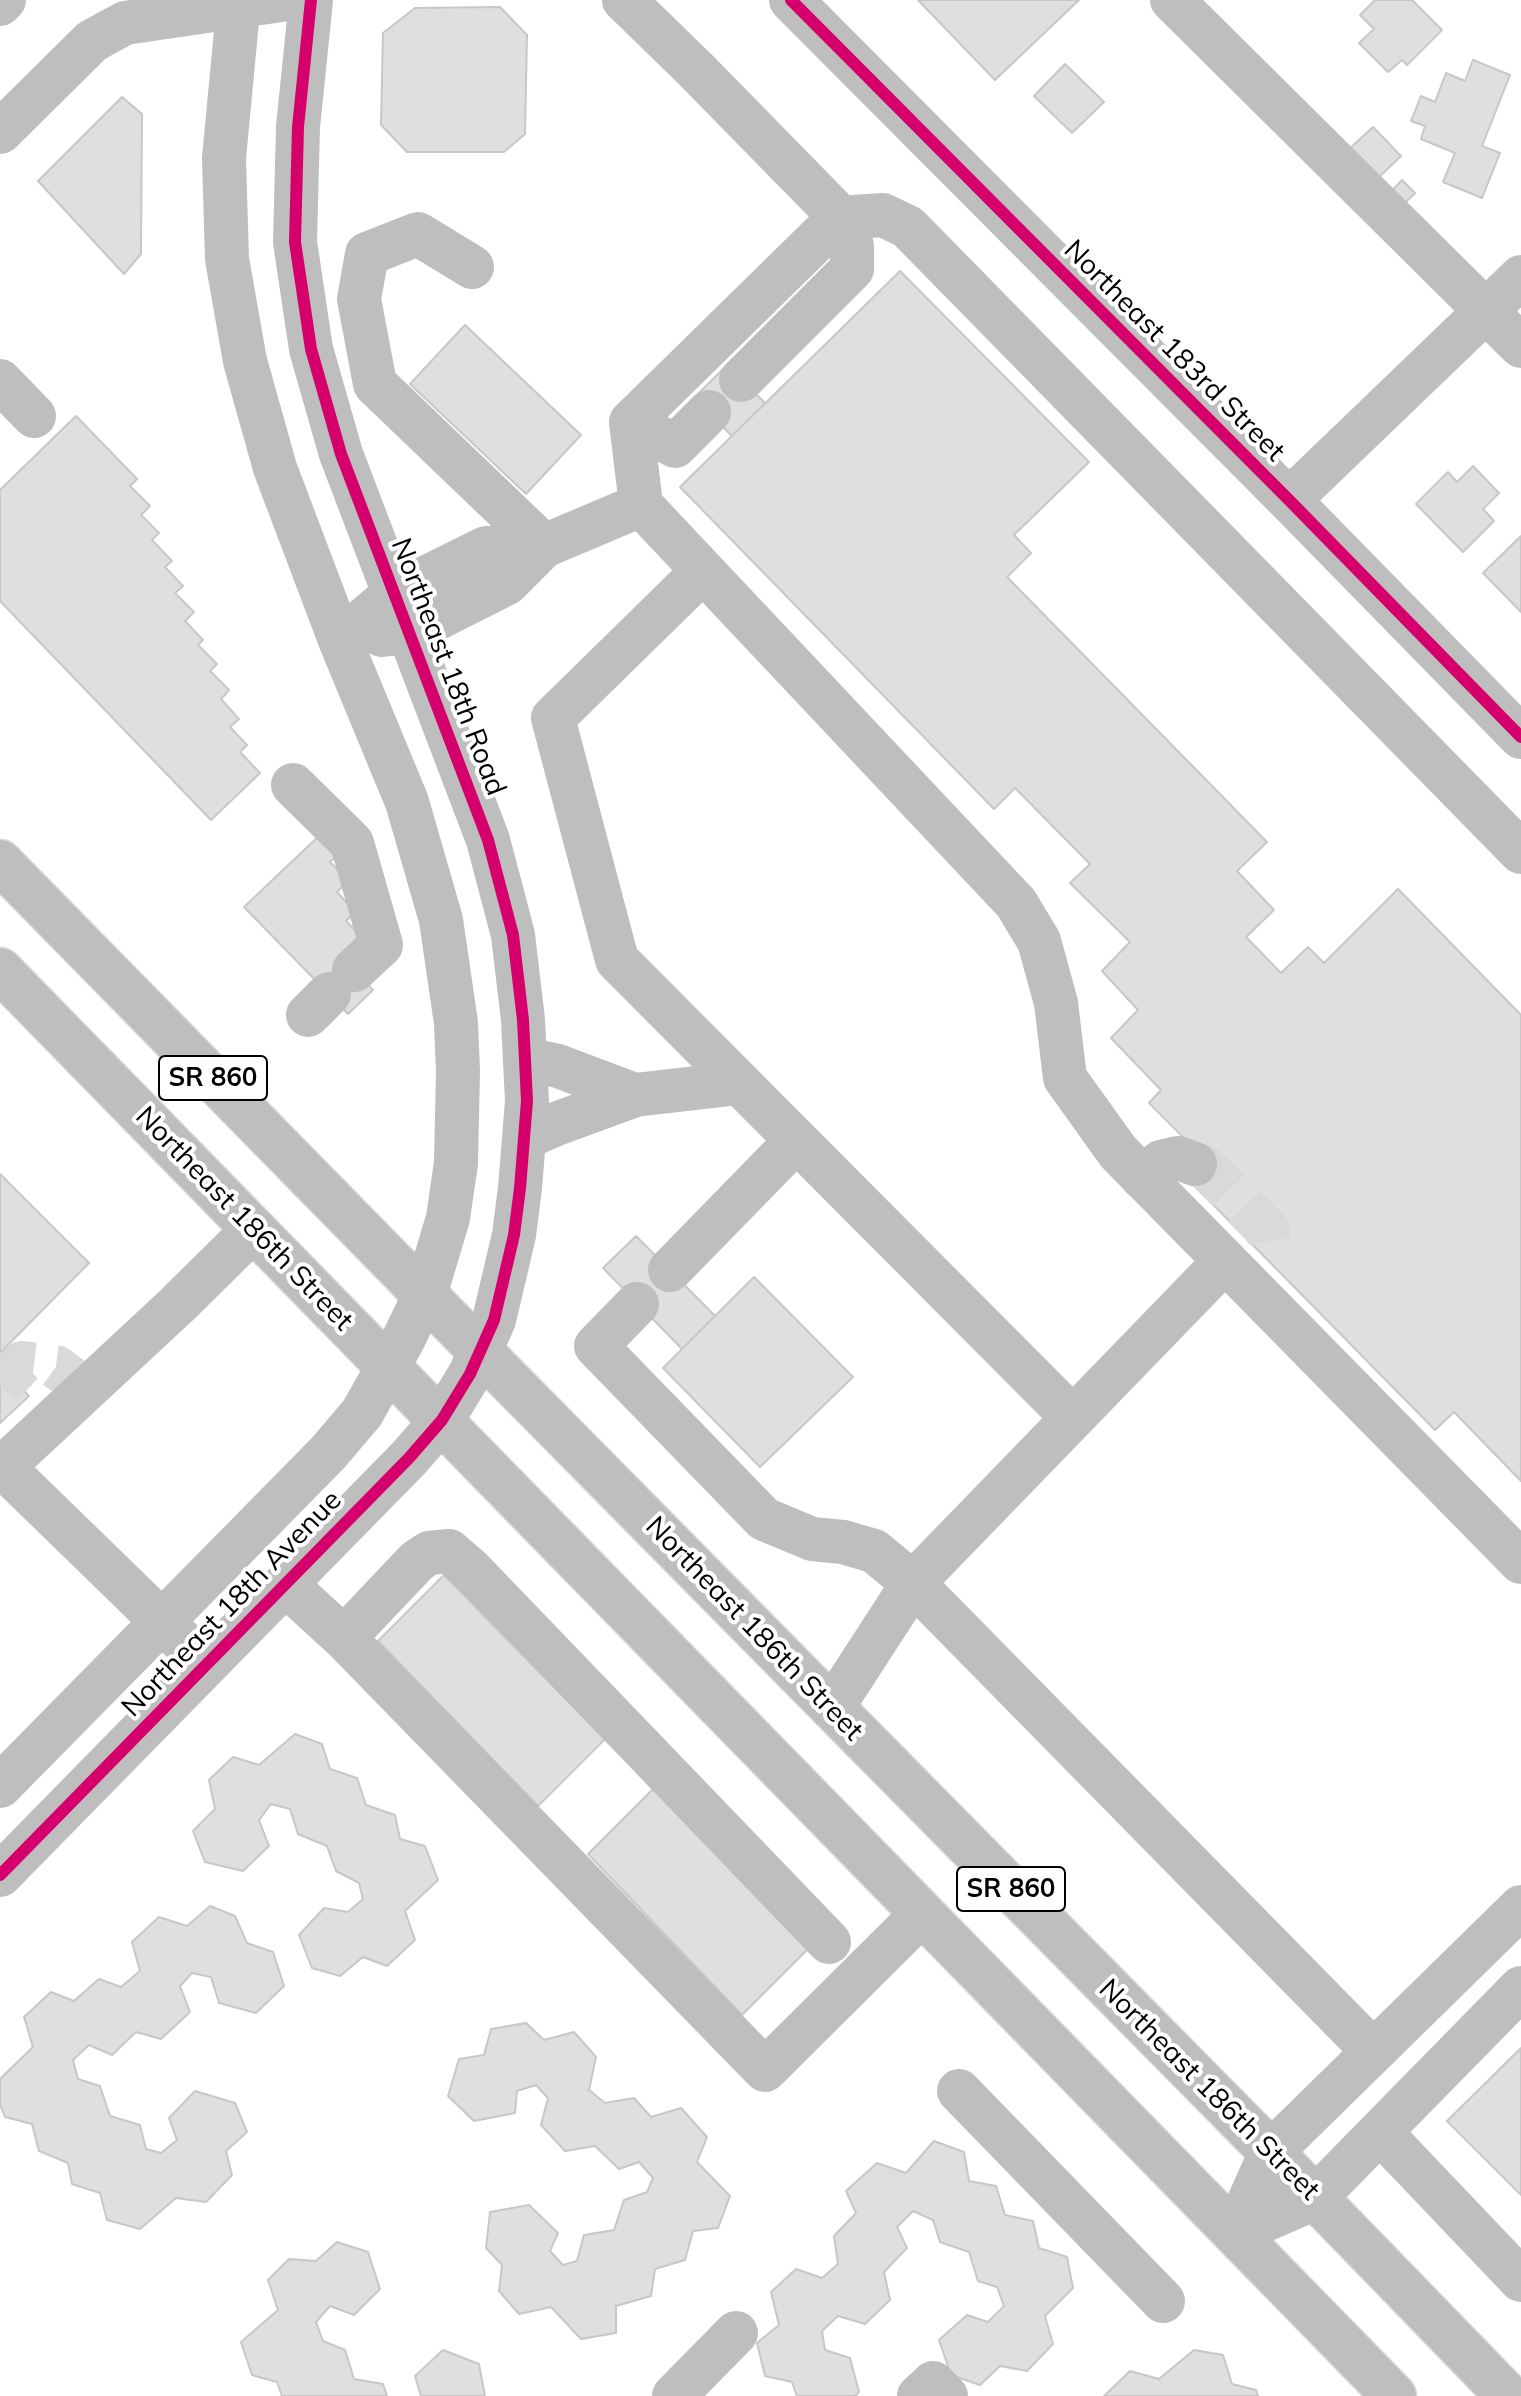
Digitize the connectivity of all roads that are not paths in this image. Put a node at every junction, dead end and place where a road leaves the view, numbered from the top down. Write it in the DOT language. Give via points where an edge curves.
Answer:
graph roads {
  1 [pos="281,0"];
  2 [pos="311,0"];
  3 [pos="624,0"];
  4 [pos="1172,0"];
  5 [pos="238,3"];
  6 [pos="811,7"];
  7 [pos="0,132"];
  8 [pos="841,218"];
  9 [pos="472,267"];
  10 [pos="1521,277"];
  11 [pos="1486,311"];
  12 [pos="1521,346"];
  13 [pos="741,380"];
  14 [pos="0,381"];
  15 [pos="709,412"];
  16 [pos="34,416"];
  17 [pos="631,422"];
  18 [pos="1289,500"];
  19 [pos="641,505"];
  20 [pos="544,546"];
  21 [pos="703,571"];
  22 [pos="402,612"];
  23 [pos="340,640"];
  24 [pos="1521,737"];
  25 [pos="293,785"];
  26 [pos="1521,852"];
  27 [pos="0,862"];
  28 [pos="0,970"];
  29 [pos="331,993"];
  30 [pos="526,1059"];
  31 [pos="739,1083"];
  32 [pos="635,1095"];
  33 [pos="524,1138"];
  34 [pos="796,1141"];
  35 [pos="1195,1164"];
  36 [pos="1142,1177"];
  37 [pos="254,1229"];
  38 [pos="1247,1268"];
  39 [pos="670,1270"];
  40 [pos="425,1295"];
  41 [pos="637,1304"];
  42 [pos="481,1352"];
  43 [pos="388,1367"];
  44 [pos="1073,1418"];
  45 [pos="442,1420"];
  46 [pos="1521,1562"];
  47 [pos="913,1583"];
  48 [pos="285,1584"];
  49 [pos="162,1622"];
  50 [pos="344,1638"];
  51 [pos="205,1665"];
  52 [pos="832,1708"];
  53 [pos="0,1786"];
  54 [pos="0,1875"];
  55 [pos="922,1914"];
  56 [pos="1518,1918"];
  57 [pos="829,1942"];
  58 [pos="1521,1988"];
  59 [pos="1373,2051"];
  60 [pos="959,2091"];
  61 [pos="1380,2132"];
  62 [pos="1271,2152"];
  63 [pos="1315,2198"];
  64 [pos="1235,2233"];
  65 [pos="1521,2280"];
  66 [pos="1163,2301"];
  67 [pos="736,2333"];
  68 [pos="699,2388"];
  69 [pos="1394,2396"];
  70 [pos="1508,2396"];
  1 -- 5 [label="street"];
  2 -- 22 [label="street, Northeast 18th Road" via="298,127 295,242 311,349 341,454"];
  3 -- 8 [label="street"];
  4 -- 11 [label="street"];
  5 -- 7 [label="street" via="125,23 92,41"];
  5 -- 23 [label="street" via="224,158 227,259 245,361 275,468"];
  6 -- 18 [label="street, Northeast 183rd Street"];
  8 -- 13 [label="street" via="852,246 852,269"];
  8 -- 17 [label="street"];
  8 -- 26 [label="street" via="883,215 908,227"];
  9 -- 20 [label="street" via="418,234 367,254 359,299 375,384"];
  10 -- 11 [label="street"];
  11 -- 12 [label="street"];
  11 -- 18 [label="street"];
  14 -- 16 [label="street"];
  15 -- 17 [label="street" via="675,446"];
  17 -- 19 [label="street"];
  18 -- 24 [label="street, Northeast 183rd Street"];
  19 -- 20 [label="street"];
  19 -- 21 [label="street"];
  20 -- 22 [label="street" via="507,583"];
  21 -- 31 [label="street" via="553,718 617,960"];
  21 -- 36 [label="street" via="1016,903 1039,941 1056,1003 1065,1078"];
  22 -- 23 [label="street"];
  22 -- 30 [label="street, Northeast 18th Road" via="503,892 513,935"];
  23 -- 40 [label="street" via="418,837 441,920 456,1023 456,1163 448,1218"];
  25 -- 29 [label="street" via="352,843 381,945"];
  27 -- 40 [label="street, Northeast 186th Street / SR 860"];
  28 -- 37 [label="street, Northeast 186th Street / SR 860"];
  30 -- 32 [label="street"];
  30 -- 33 [label="street, Northeast 18th Road"];
  31 -- 32 [label="street"];
  31 -- 34 [label="street"];
  32 -- 33 [label="street"];
  33 -- 42 [label="street, Northeast 18th Road" via="506,1273"];
  34 -- 39 [label="street"];
  34 -- 44 [label="street"];
  35 -- 36 [label="street" via="1178,1158 1161,1162"];
  36 -- 38 [label="street"];
  37 -- 43 [label="street, Northeast 186th Street / SR 860"];
  37 -- 49 [label="street" via="3,1467"];
  38 -- 44 [label="street"];
  38 -- 46 [label="street"];
  40 -- 42 [label="street, Northeast 186th Street / SR 860"];
  40 -- 43 [label="street, Northeast 18th Avenue"];
  41 -- 47 [label="street" via="596,1346 764,1519 812,1539 874,1551"];
  42 -- 45 [label="street, Northeast 18th Avenue"];
  42 -- 52 [label="street, Northeast 186th Street / SR 860"];
  43 -- 45 [label="street, Northeast 186th Street / SR 860"];
  43 -- 49 [label="street, Northeast 18th Avenue" via="362,1413 328,1453"];
  44 -- 47 [label="street"];
  45 -- 48 [label="street, Northeast 18th Avenue"];
  45 -- 55 [label="street, Northeast 186th Street / SR 860"];
  47 -- 52 [label="street"];
  47 -- 59 [label="street"];
  48 -- 50 [label="street"];
  48 -- 51 [label="street, Northeast 18th Avenue"];
  49 -- 51 [label="street"];
  49 -- 53 [label="street, Northeast 18th Avenue"];
  50 -- 55 [label="street" via="765,2070"];
  50 -- 57 [label="street" via="417,1561 429,1553 449,1551"];
  51 -- 54 [label="street, Northeast 18th Avenue"];
  52 -- 62 [label="street, Northeast 186th Street / SR 860"];
  55 -- 64 [label="street, Northeast 186th Street / SR 860"];
  56 -- 59 [label="street"];
  58 -- 61 [label="street"];
  59 -- 62 [label="street"];
  60 -- 66 [label="street"];
  61 -- 63 [label="street"];
  61 -- 65 [label="street"];
  62 -- 63 [label="street, Northeast 186th Street / SR 860"];
  62 -- 64 [label="street"];
  63 -- 64 [label="street"];
  63 -- 70 [label="street, Northeast 186th Street / SR 860"];
  64 -- 69 [label="street, Northeast 186th Street / SR 860"];
  67 -- 68 [label="street"];
}
